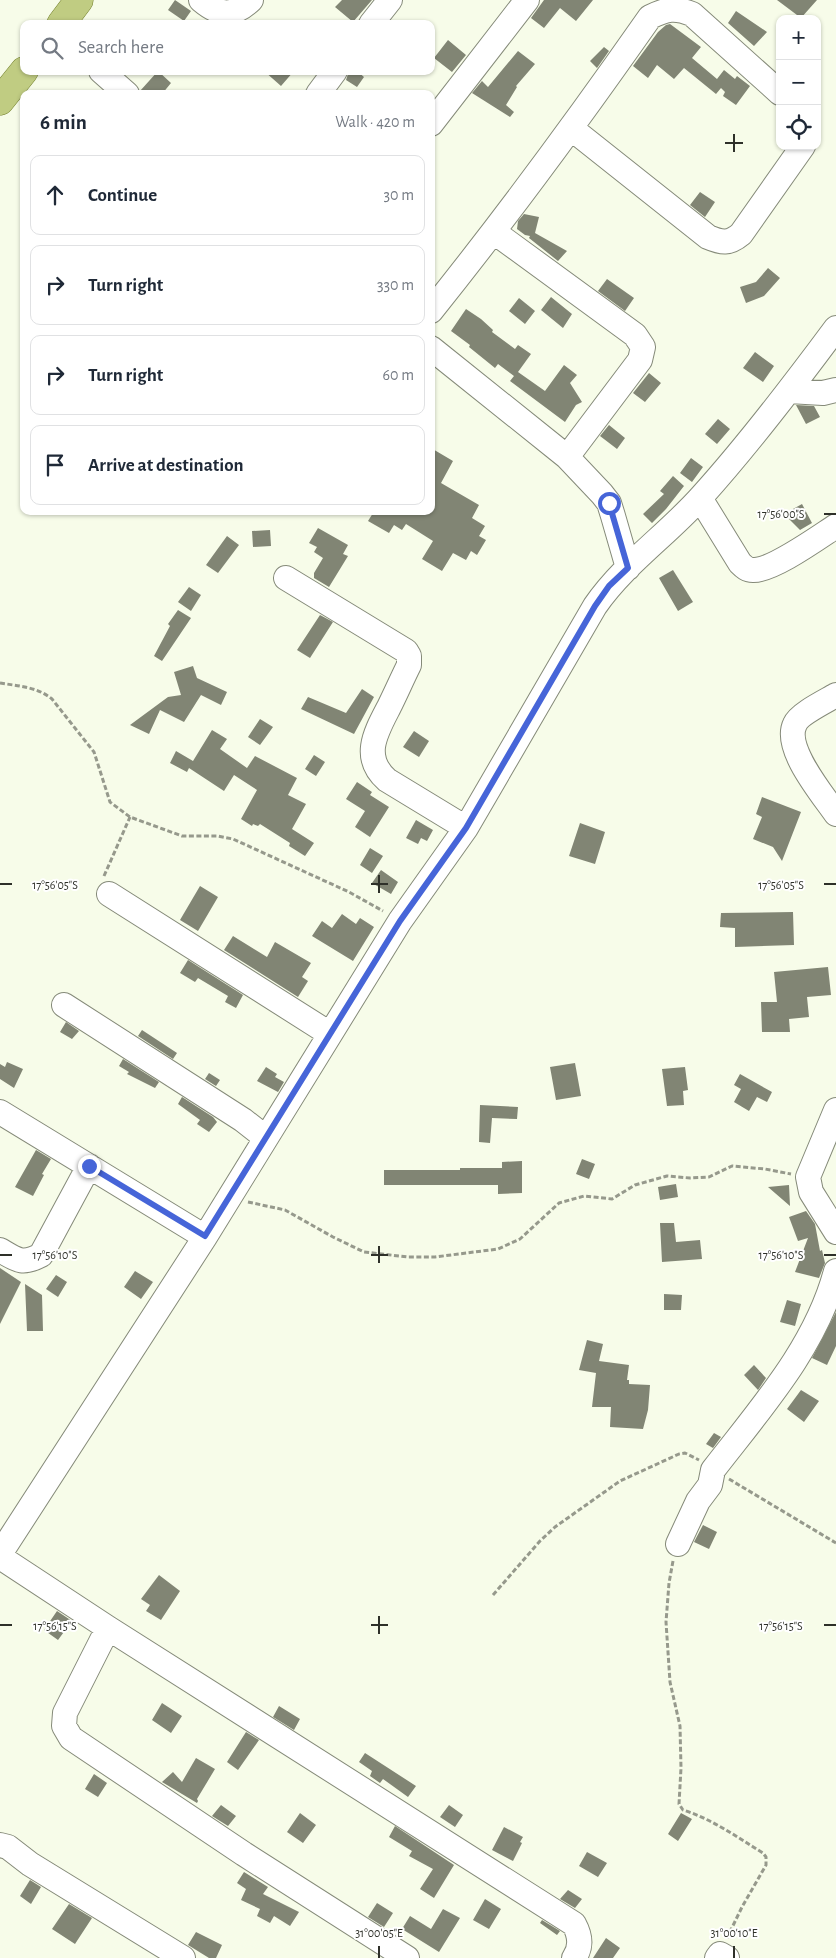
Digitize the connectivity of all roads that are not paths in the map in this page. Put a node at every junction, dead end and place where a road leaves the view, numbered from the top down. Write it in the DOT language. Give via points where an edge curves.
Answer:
graph roads {
  1 [pos="80,0"];
  2 [pos="201,0"];
  3 [pos="251,0"];
  4 [pos="390,0"];
  5 [pos="527,0"];
  6 [pos="64,20"];
  7 [pos="374,20"];
  8 [pos="21,75"];
  9 [pos="105,75"];
  10 [pos="332,75"];
  11 [pos="776,89"];
  12 [pos="122,90"];
  13 [pos="321,90"];
  14 [pos="0,101"];
  15 [pos="435,119"];
  16 [pos="572,128"];
  17 [pos="800,150"];
  18 [pos="494,232"];
  19 [pos="435,306"];
  20 [pos="836,328"];
  21 [pos="435,351"];
  22 [pos="789,390"];
  23 [pos="836,390"];
  24 [pos="567,457"];
  25 [pos="700,498"];
  26 [pos="836,526"];
  27 [pos="628,568"];
  28 [pos="286,578"];
  29 [pos="836,695"];
  30 [pos="836,814"];
  31 [pos="466,828"];
  32 [pos="109,894"];
  33 [pos="64,1006"];
  34 [pos="330,1034"];
  35 [pos="836,1110"];
  36 [pos="0,1112"];
  37 [pos="266,1138"];
  38 [pos="89,1166"];
  39 [pos="836,1232"];
  40 [pos="205,1236"];
  41 [pos="0,1250"];
  42 [pos="836,1271"];
  43 [pos="678,1544"];
  44 [pos="2,1546"];
  45 [pos="108,1628"];
  46 [pos="0,1844"];
  47 [pos="182,1958"];
  48 [pos="407,1958"];
  49 [pos="574,1958"];
  1 -- 6 [label="main road"];
  2 -- 3 [label="street" via="212,9 228,13 240,10"];
  4 -- 7 [label="street"];
  5 -- 15 [label="street"];
  8 -- 14 [label="main road"];
  9 -- 12 [label="street"];
  10 -- 13 [label="street"];
  11 -- 16 [label="street" via="692,14 678,9 664,10 650,17"];
  16 -- 17 [label="street" via="708,237 726,242 741,234"];
  16 -- 18 [label="street"];
  18 -- 19 [label="street"];
  18 -- 24 [label="street" via="635,335 643,347 640,360"];
  20 -- 22 [label="street"];
  21 -- 24 [label="street"];
  22 -- 23 [label="street" via="823,393"];
  22 -- 25 [label="street"];
  24 -- 27 [label="street" via="609,503"];
  25 -- 26 [label="street" via="740,563 754,570 771,566"];
  25 -- 27 [label="street"];
  27 -- 31 [label="street" via="609,586 595,606"];
  28 -- 31 [label="street" via="409,656 409,665 373,743 375,766 387,780"];
  29 -- 30 [label="street" via="801,717 793,732 802,764"];
  31 -- 34 [label="street" via="400,921"];
  32 -- 34 [label="street"];
  33 -- 37 [label="street"];
  34 -- 37 [label="street"];
  35 -- 39 [label="street" via="808,1177 811,1192"];
  36 -- 38 [label="street"];
  37 -- 40 [label="street"];
  38 -- 40 [label="street"];
  38 -- 41 [label="street" via="41,1256 19,1261"];
  40 -- 44 [label="street"];
  42 -- 43 [label="street" via="828,1298 788,1373 713,1470 710,1485 698,1501"];
  44 -- 45 [label="street"];
  45 -- 48 [label="street" via="65,1713 64,1726 70,1738"];
  45 -- 49 [label="street" via="574,1924 580,1944"];
  46 -- 47 [label="street"];
}
